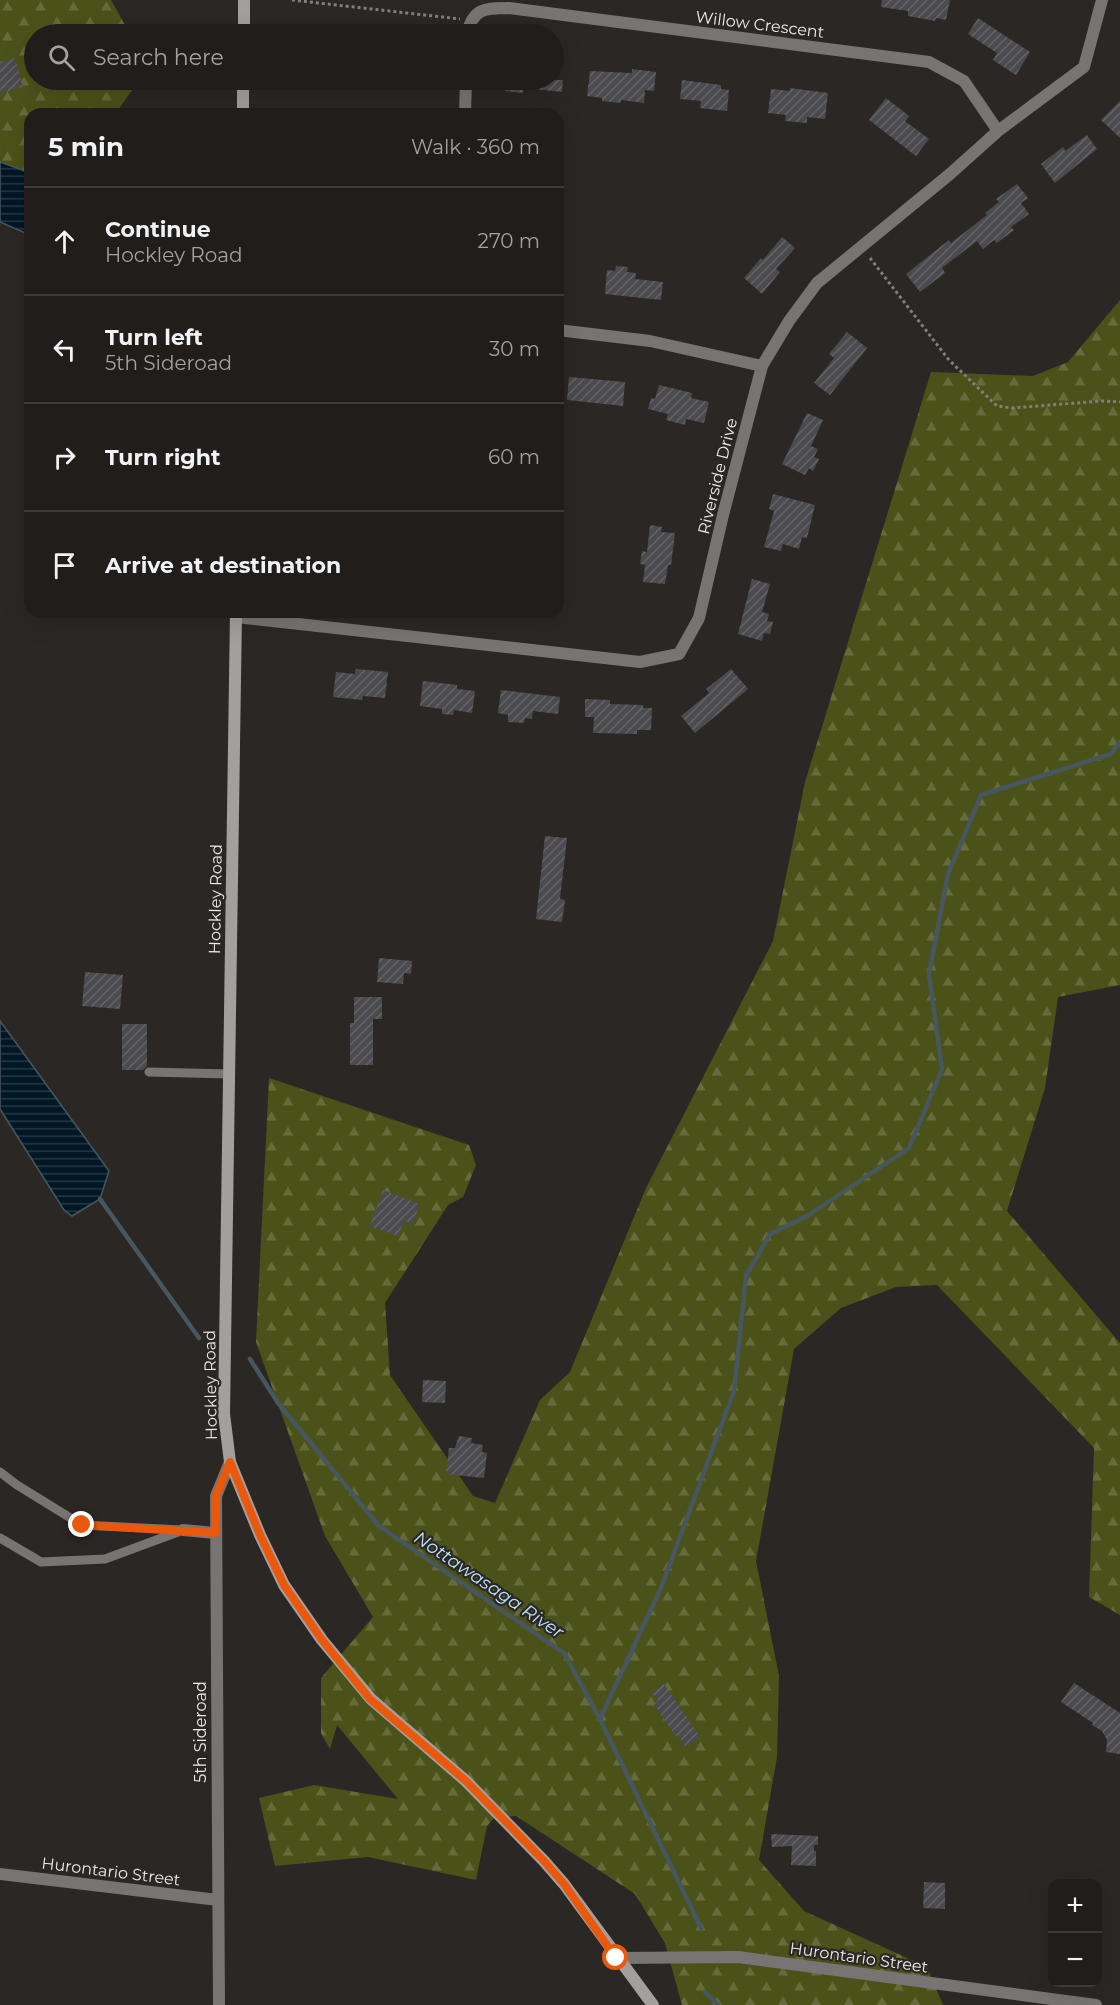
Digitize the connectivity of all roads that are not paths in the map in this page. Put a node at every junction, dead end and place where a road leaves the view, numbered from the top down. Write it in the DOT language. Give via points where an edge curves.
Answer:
graph roads {
  1 [pos="244,0"];
  2 [pos="1102,0"];
  3 [pos="244,24"];
  4 [pos="470,24"];
  5 [pos="243,90"];
  6 [pos="466,90"];
  7 [pos="243,108"];
  8 [pos="465,108"];
  9 [pos="998,131"];
  10 [pos="564,331"];
  11 [pos="762,366"];
  12 [pos="236,618"];
  13 [pos="270,618"];
  14 [pos="149,1072"];
  15 [pos="229,1074"];
  16 [pos="230,1462"];
  17 [pos="0,1472"];
  18 [pos="183,1530"];
  19 [pos="215,1533"];
  20 [pos="0,1538"];
  21 [pos="0,1874"];
  22 [pos="218,1900"];
  23 [pos="616,1958"];
  24 [pos="219,2005"];
  25 [pos="653,2005"];
  26 [pos="1096,2005"];
  1 -- 3 [label="main road"];
  2 -- 9 [label="street, Riverside Drive" via="1084,67"];
  4 -- 9 [label="street, Willow Crescent" via="479,11 509,8 929,62 964,81"];
  5 -- 7 [label="main road"];
  6 -- 8 [label="street"];
  9 -- 11 [label="street, Riverside Drive" via="817,283"];
  10 -- 11 [label="street" via="651,341"];
  11 -- 13 [label="street, Riverside Drive" via="699,618 679,654 640,662"];
  12 -- 15 [label="main road, Hockley Road"];
  14 -- 15 [label="lane"];
  15 -- 16 [label="main road, Hockley Road" via="224,1414"];
  16 -- 19 [label="street, 5th Sideroad" via="216,1496"];
  16 -- 23 [label="main road, Hockley Road" via="284,1585 322,1640 370,1699 466,1781 544,1861"];
  17 -- 18 [label="lane" via="82,1525"];
  18 -- 19 [label="street"];
  18 -- 20 [label="lane" via="105,1559 41,1562"];
  19 -- 22 [label="street, 5th Sideroad"];
  21 -- 22 [label="street, Hurontario Street"];
  22 -- 24 [label="street, 5th Sideroad"];
  23 -- 25 [label="main road, Hockley Road"];
  23 -- 26 [label="street, Hurontario Street" via="738,1958"];
}
